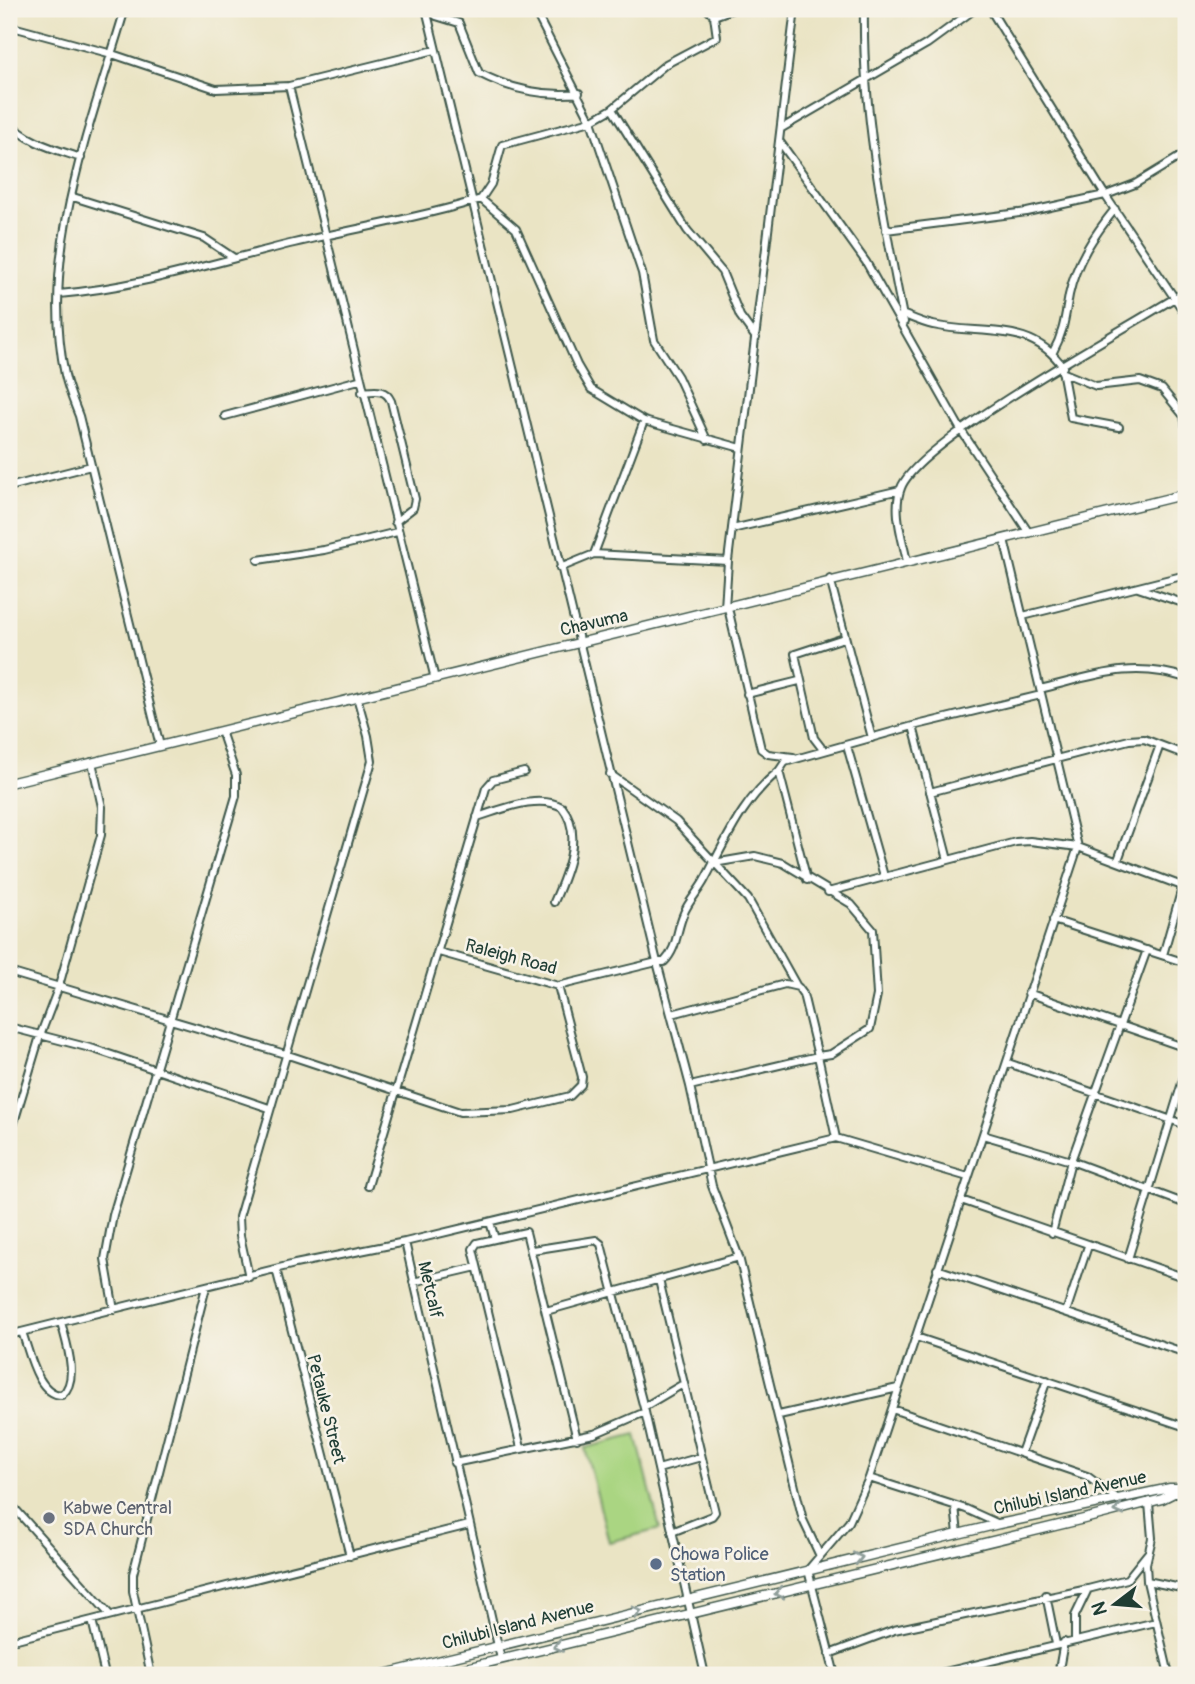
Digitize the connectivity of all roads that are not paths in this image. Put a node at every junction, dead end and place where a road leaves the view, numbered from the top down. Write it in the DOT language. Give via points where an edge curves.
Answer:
graph roads {
  1 [pos="125,9"];
  2 [pos="426,9"];
  3 [pos="442,9"];
  4 [pos="534,9"];
  5 [pos="707,9"];
  6 [pos="733,9"];
  7 [pos="795,9"];
  8 [pos="864,9"];
  9 [pos="975,9"];
  10 [pos="990,9"];
  11 [pos="436,16"];
  12 [pos="714,16"];
  13 [pos="429,23"];
  14 [pos="9,26"];
  15 [pos="435,50"];
  16 [pos="112,54"];
  17 [pos="864,80"];
  18 [pos="289,86"];
  19 [pos="579,93"];
  20 [pos="612,109"];
  21 [pos="591,121"];
  22 [pos="9,122"];
  23 [pos="782,128"];
  24 [pos="780,142"];
  25 [pos="1186,153"];
  26 [pos="82,158"];
  27 [pos="1106,195"];
  28 [pos="73,197"];
  29 [pos="481,199"];
  30 [pos="473,201"];
  31 [pos="1115,209"];
  32 [pos="886,230"];
  33 [pos="323,236"];
  34 [pos="234,258"];
  35 [pos="1186,291"];
  36 [pos="59,294"];
  37 [pos="1176,298"];
  38 [pos="902,314"];
  39 [pos="1186,315"];
  40 [pos="905,327"];
  41 [pos="756,338"];
  42 [pos="1053,352"];
  43 [pos="1062,369"];
  44 [pos="359,380"];
  45 [pos="362,392"];
  46 [pos="225,416"];
  47 [pos="644,421"];
  48 [pos="1119,427"];
  49 [pos="1186,428"];
  50 [pos="961,430"];
  51 [pos="707,440"];
  52 [pos="741,448"];
  53 [pos="91,466"];
  54 [pos="9,487"];
  55 [pos="900,490"];
  56 [pos="1186,494"];
  57 [pos="395,522"];
  58 [pos="732,530"];
  59 [pos="397,532"];
  60 [pos="1029,533"];
  61 [pos="1004,539"];
  62 [pos="594,554"];
  63 [pos="258,560"];
  64 [pos="728,561"];
  65 [pos="907,562"];
  66 [pos="560,568"];
  67 [pos="1186,575"];
  68 [pos="830,579"];
  69 [pos="1138,588"];
  70 [pos="1186,604"];
  71 [pos="727,608"];
  72 [pos="1023,616"];
  73 [pos="844,638"];
  74 [pos="577,643"];
  75 [pos="435,678"];
  76 [pos="1186,678"];
  77 [pos="799,681"];
  78 [pos="1040,692"];
  79 [pos="747,694"];
  80 [pos="357,697"];
  81 [pos="914,726"];
  82 [pos="220,731"];
  83 [pos="872,738"];
  84 [pos="1160,745"];
  85 [pos="160,746"];
  86 [pos="847,746"];
  87 [pos="824,751"];
  88 [pos="1186,755"];
  89 [pos="794,758"];
  90 [pos="1059,758"];
  91 [pos="92,762"];
  92 [pos="779,771"];
  93 [pos="524,772"];
  94 [pos="610,774"];
  95 [pos="9,780"];
  96 [pos="930,792"];
  97 [pos="477,817"];
  98 [pos="1078,847"];
  99 [pos="948,860"];
  100 [pos="1118,860"];
  101 [pos="714,863"];
  102 [pos="1186,874"];
  103 [pos="884,876"];
  104 [pos="807,880"];
  105 [pos="1182,886"];
  106 [pos="828,892"];
  107 [pos="554,902"];
  108 [pos="1053,920"];
  109 [pos="1147,950"];
  110 [pos="439,952"];
  111 [pos="1163,955"];
  112 [pos="657,962"];
  113 [pos="1186,963"];
  114 [pos="9,972"];
  115 [pos="59,986"];
  116 [pos="558,986"];
  117 [pos="798,987"];
  118 [pos="1028,993"];
  119 [pos="672,1014"];
  120 [pos="169,1020"];
  121 [pos="1121,1026"];
  122 [pos="9,1027"];
  123 [pos="40,1037"];
  124 [pos="1186,1048"];
  125 [pos="285,1054"];
  126 [pos="818,1056"];
  127 [pos="1008,1063"];
  128 [pos="154,1069"];
  129 [pos="1186,1070"];
  130 [pos="690,1086"];
  131 [pos="397,1093"];
  132 [pos="1096,1093"];
  133 [pos="269,1108"];
  134 [pos="1171,1119"];
  135 [pos="1186,1125"];
  136 [pos="983,1135"];
  137 [pos="836,1138"];
  138 [pos="9,1139"];
  139 [pos="1071,1161"];
  140 [pos="709,1168"];
  141 [pos="968,1177"];
  142 [pos="368,1186"];
  143 [pos="1149,1191"];
  144 [pos="961,1200"];
  145 [pos="1186,1204"];
  146 [pos="490,1222"];
  147 [pos="1052,1233"];
  148 [pos="495,1239"];
  149 [pos="405,1242"];
  150 [pos="1088,1246"];
  151 [pos="532,1250"];
  152 [pos="739,1257"];
  153 [pos="1128,1259"];
  154 [pos="477,1267"];
  155 [pos="276,1269"];
  156 [pos="937,1269"];
  157 [pos="249,1277"];
  158 [pos="1186,1278"];
  159 [pos="659,1280"];
  160 [pos="413,1282"];
  161 [pos="206,1287"];
  162 [pos="614,1293"];
  163 [pos="114,1310"];
  164 [pos="546,1311"];
  165 [pos="1066,1312"];
  166 [pos="61,1322"];
  167 [pos="22,1332"];
  168 [pos="9,1335"];
  169 [pos="916,1337"];
  170 [pos="1186,1353"];
  171 [pos="1046,1380"];
  172 [pos="683,1384"];
  173 [pos="898,1388"];
  174 [pos="892,1409"];
  175 [pos="644,1410"];
  176 [pos="779,1415"];
  177 [pos="1186,1427"];
  178 [pos="577,1438"];
  179 [pos="521,1448"];
  180 [pos="1021,1453"];
  181 [pos="701,1457"];
  182 [pos="454,1463"];
  183 [pos="658,1469"];
  184 [pos="869,1478"];
  185 [pos="1185,1487"];
  186 [pos="1118,1499"];
  187 [pos="9,1503"];
  188 [pos="1149,1503"];
  189 [pos="955,1506"];
  190 [pos="999,1524"];
  191 [pos="469,1525"];
  192 [pos="672,1532"];
  193 [pos="958,1534"];
  194 [pos="1149,1552"];
  195 [pos="350,1556"];
  196 [pos="820,1556"];
  197 [pos="808,1570"];
  198 [pos="1147,1581"];
  199 [pos="811,1585"];
  200 [pos="1186,1588"];
  201 [pos="1088,1589"];
  202 [pos="1046,1595"];
  203 [pos="687,1599"];
  204 [pos="138,1609"];
  205 [pos="110,1615"];
  206 [pos="691,1615"];
  207 [pos="92,1620"];
  208 [pos="1156,1622"];
  209 [pos="9,1640"];
  210 [pos="1075,1641"];
  211 [pos="1060,1643"];
  212 [pos="498,1646"];
  213 [pos="830,1654"];
  214 [pos="501,1659"];
  215 [pos="105,1675"];
  216 [pos="152,1675"];
  217 [pos="380,1675"];
  218 [pos="437,1675"];
  219 [pos="705,1675"];
  220 [pos="835,1675"];
  221 [pos="932,1675"];
  222 [pos="1058,1675"];
  223 [pos="1169,1675"];
  1 -- 16 [label="street"];
  2 -- 13 [label="street"];
  3 -- 11 [label="street"];
  4 -- 19 [label="street"];
  5 -- 12 [label="street"];
  6 -- 12 [label="street"];
  7 -- 23 [label="street"];
  8 -- 17 [label="street"];
  9 -- 17 [label="street" via="927,44"];
  10 -- 27 [label="street"];
  11 -- 13 [label="street"];
  11 -- 19 [label="street" via="459,23 476,69 483,75 517,90"];
  12 -- 20 [label="street" via="717,37 666,64"];
  13 -- 15 [label="street"];
  14 -- 16 [label="street"];
  15 -- 18 [label="street"];
  15 -- 30 [label="street"];
  16 -- 18 [label="street" via="216,89"];
  16 -- 26 [label="street"];
  17 -- 23 [label="street"];
  17 -- 32 [label="street"];
  18 -- 33 [label="street"];
  19 -- 21 [label="street"];
  20 -- 21 [label="street"];
  20 -- 41 [label="street" via="687,230 728,281 740,316"];
  21 -- 29 [label="street" via="502,145 491,184"];
  21 -- 51 [label="street" via="642,273 654,340 678,377"];
  22 -- 26 [label="street" via="34,141"];
  23 -- 24 [label="street"];
  24 -- 40 [label="street" via="866,262"];
  24 -- 41 [label="street"];
  25 -- 27 [label="street" via="1135,184"];
  26 -- 28 [label="street"];
  27 -- 31 [label="street"];
  27 -- 32 [label="street" via="1027,212"];
  28 -- 34 [label="street" via="205,238"];
  28 -- 36 [label="street"];
  29 -- 30 [label="street"];
  29 -- 47 [label="street" via="516,229 584,379 601,396"];
  30 -- 33 [label="street"];
  30 -- 66 [label="street"];
  31 -- 37 [label="street"];
  31 -- 42 [label="street" via="1083,257 1069,296 1065,327"];
  32 -- 38 [label="street"];
  33 -- 34 [label="street"];
  33 -- 44 [label="street"];
  34 -- 36 [label="street" via="109,289"];
  35 -- 37 [label="street"];
  36 -- 53 [label="street" via="65,376"];
  37 -- 39 [label="street"];
  37 -- 43 [label="street"];
  38 -- 40 [label="street"];
  38 -- 42 [label="street" via="935,326 1001,330"];
  40 -- 50 [label="street"];
  41 -- 52 [label="street"];
  42 -- 43 [label="street"];
  43 -- 48 [label="street" via="1071,418"];
  43 -- 49 [label="street" via="1096,386 1140,381 1162,389 1184,416"];
  43 -- 50 [label="street"];
  44 -- 45 [label="street"];
  44 -- 46 [label="street"];
  45 -- 57 [label="street"];
  45 -- 57 [label="street" via="380,390 391,401 415,499 412,508"];
  47 -- 51 [label="street"];
  47 -- 62 [label="street"];
  50 -- 55 [label="street" via="913,470"];
  50 -- 60 [label="street"];
  51 -- 52 [label="street"];
  52 -- 58 [label="street"];
  53 -- 54 [label="street"];
  53 -- 85 [label="street"];
  55 -- 58 [label="street"];
  55 -- 65 [label="street" via="899,519"];
  56 -- 60 [label="street, Chavuma"];
  57 -- 59 [label="street"];
  58 -- 64 [label="street"];
  59 -- 63 [label="street"];
  59 -- 75 [label="street"];
  60 -- 61 [label="street, Chavuma"];
  61 -- 65 [label="street, Chavuma"];
  61 -- 72 [label="street"];
  62 -- 64 [label="street"];
  62 -- 66 [label="street"];
  64 -- 71 [label="street"];
  65 -- 68 [label="street, Chavuma"];
  66 -- 74 [label="street"];
  67 -- 69 [label="street"];
  68 -- 71 [label="street, Chavuma"];
  68 -- 73 [label="street"];
  69 -- 70 [label="street"];
  69 -- 72 [label="street"];
  71 -- 74 [label="street, Chavuma"];
  71 -- 79 [label="street"];
  72 -- 78 [label="street"];
  73 -- 77 [label="street" via="795,654"];
  73 -- 83 [label="street"];
  74 -- 75 [label="street, Chavuma"];
  74 -- 94 [label="street"];
  75 -- 80 [label="street, Chavuma"];
  76 -- 78 [label="street" via="1133,668"];
  77 -- 79 [label="street"];
  77 -- 87 [label="street" via="814,738"];
  78 -- 81 [label="street"];
  78 -- 90 [label="street"];
  79 -- 89 [label="street" via="761,749"];
  80 -- 82 [label="street, Chavuma"];
  80 -- 125 [label="street" via="372,761"];
  81 -- 83 [label="street"];
  81 -- 96 [label="street"];
  82 -- 85 [label="street, Chavuma"];
  82 -- 120 [label="street" via="236,775 236,796"];
  83 -- 86 [label="street"];
  84 -- 88 [label="street"];
  84 -- 90 [label="street" via="1129,740"];
  84 -- 100 [label="street"];
  85 -- 91 [label="street, Chavuma"];
  86 -- 87 [label="street"];
  86 -- 103 [label="street"];
  87 -- 89 [label="street"];
  89 -- 92 [label="street"];
  90 -- 96 [label="street"];
  90 -- 98 [label="street"];
  91 -- 95 [label="street, Chavuma"];
  91 -- 115 [label="street" via="102,807 101,835"];
  92 -- 101 [label="street" via="742,809"];
  92 -- 104 [label="street"];
  93 -- 97 [label="street" via="488,783"];
  94 -- 101 [label="street" via="676,821"];
  94 -- 112 [label="street"];
  96 -- 99 [label="street"];
  97 -- 107 [label="street" via="530,803 562,807 569,821 572,852"];
  97 -- 110 [label="street"];
  98 -- 99 [label="street" via="1030,841"];
  98 -- 100 [label="street"];
  98 -- 108 [label="street"];
  99 -- 103 [label="street"];
  100 -- 105 [label="street"];
  101 -- 104 [label="street" via="755,856 783,863"];
  101 -- 112 [label="street" via="684,912 672,954"];
  101 -- 117 [label="street" via="748,899"];
  102 -- 105 [label="street"];
  103 -- 106 [label="street"];
  104 -- 106 [label="street"];
  105 -- 111 [label="street"];
  106 -- 126 [label="street" via="852,904 873,930 877,995 870,1029 831,1054"];
  108 -- 109 [label="street"];
  108 -- 118 [label="street"];
  109 -- 111 [label="street"];
  109 -- 121 [label="street"];
  110 -- 116 [label="street, Raleigh Road"];
  110 -- 131 [label="street"];
  111 -- 113 [label="street"];
  112 -- 116 [label="street, Raleigh Road"];
  112 -- 119 [label="street"];
  114 -- 115 [label="street"];
  115 -- 120 [label="street"];
  115 -- 123 [label="street"];
  116 -- 131 [label="street" via="582,1077 581,1085 569,1096 482,1113 435,1106"];
  117 -- 119 [label="street" via="785,984"];
  117 -- 126 [label="street" via="808,1005"];
  118 -- 121 [label="street"];
  118 -- 127 [label="street"];
  119 -- 130 [label="street"];
  120 -- 125 [label="street"];
  120 -- 128 [label="street"];
  121 -- 124 [label="street"];
  121 -- 132 [label="street"];
  122 -- 123 [label="street"];
  123 -- 128 [label="street"];
  123 -- 138 [label="street"];
  125 -- 131 [label="street"];
  125 -- 133 [label="street"];
  126 -- 130 [label="street"];
  126 -- 137 [label="street"];
  127 -- 132 [label="street"];
  127 -- 136 [label="street"];
  128 -- 133 [label="street"];
  128 -- 163 [label="street" via="106,1244 106,1277"];
  129 -- 134 [label="street"];
  130 -- 140 [label="street"];
  131 -- 142 [label="street"];
  132 -- 134 [label="street"];
  132 -- 139 [label="street"];
  133 -- 157 [label="street" via="239,1217"];
  134 -- 135 [label="street"];
  134 -- 143 [label="street"];
  136 -- 139 [label="street"];
  136 -- 141 [label="street"];
  137 -- 140 [label="street"];
  137 -- 141 [label="street"];
  139 -- 143 [label="street"];
  139 -- 147 [label="street"];
  140 -- 146 [label="street"];
  140 -- 152 [label="street"];
  141 -- 144 [label="street"];
  143 -- 145 [label="street"];
  143 -- 153 [label="street"];
  144 -- 147 [label="street"];
  144 -- 156 [label="street"];
  146 -- 148 [label="street"];
  146 -- 149 [label="street"];
  147 -- 150 [label="street"];
  148 -- 151 [label="street" via="526,1232"];
  148 -- 154 [label="street" via="473,1246"];
  149 -- 155 [label="street, Metcalf"];
  149 -- 160 [label="street, Metcalf"];
  150 -- 153 [label="street"];
  150 -- 165 [label="street"];
  151 -- 162 [label="street" via="599,1241"];
  151 -- 164 [label="street"];
  152 -- 159 [label="street"];
  152 -- 176 [label="street"];
  153 -- 158 [label="street"];
  154 -- 160 [label="street"];
  154 -- 179 [label="street"];
  155 -- 157 [label="street, Metcalf"];
  155 -- 195 [label="street, Petauke Street"];
  156 -- 165 [label="street"];
  156 -- 169 [label="street"];
  157 -- 161 [label="street, Metcalf"];
  159 -- 162 [label="street"];
  159 -- 172 [label="street"];
  160 -- 182 [label="street, Metcalf"];
  161 -- 163 [label="street, Metcalf"];
  161 -- 204 [label="street" via="137,1555 133,1591"];
  162 -- 164 [label="street"];
  162 -- 175 [label="street"];
  163 -- 166 [label="street, Metcalf"];
  164 -- 178 [label="street"];
  165 -- 170 [label="street"];
  166 -- 167 [label="street, Metcalf"];
  166 -- 167 [label="street" via="70,1363 68,1387 62,1395 50,1393 44,1385"];
  167 -- 168 [label="street, Metcalf"];
  169 -- 171 [label="street"];
  169 -- 173 [label="street"];
  171 -- 177 [label="street"];
  171 -- 180 [label="street"];
  172 -- 175 [label="street"];
  172 -- 181 [label="street"];
  173 -- 174 [label="street"];
  173 -- 176 [label="street"];
  174 -- 180 [label="street"];
  174 -- 184 [label="street"];
  175 -- 178 [label="street" via="608,1430"];
  175 -- 183 [label="street"];
  176 -- 196 [label="street" via="807,1531"];
  178 -- 179 [label="street"];
  179 -- 182 [label="street"];
  180 -- 186 [label="street" via="1087,1476"];
  181 -- 183 [label="street"];
  181 -- 192 [label="street" via="714,1514"];
  182 -- 191 [label="street, Metcalf"];
  183 -- 192 [label="street"];
  184 -- 189 [label="street"];
  184 -- 196 [label="street" via="849,1522"];
  185 -- 186 [label="street, Chilubi Island Avenue"];
  185 -- 188 [label="street, Chilubi Island Avenue"];
  186 -- 190 [label="street, Chilubi Island Avenue"];
  187 -- 205 [label="street"];
  188 -- 194 [label="street"];
  188 -- 199 [label="street, Chilubi Island Avenue, one-way"];
  189 -- 190 [label="street"];
  189 -- 193 [label="street"];
  190 -- 193 [label="street, Chilubi Island Avenue"];
  191 -- 195 [label="street"];
  191 -- 212 [label="street, Metcalf"];
  192 -- 203 [label="street"];
  197 -- 193 [label="street, Chilubi Island Avenue, one-way"];
  194 -- 198 [label="street"];
  194 -- 201 [label="street" via="1127,1579"];
  195 -- 204 [label="street"];
  196 -- 197 [label="street"];
  197 -- 199 [label="street"];
  197 -- 203 [label="street, Chilubi Island Avenue"];
  198 -- 200 [label="street"];
  198 -- 208 [label="street"];
  199 -- 206 [label="street, Chilubi Island Avenue, one-way"];
  199 -- 213 [label="street"];
  201 -- 202 [label="street"];
  201 -- 210 [label="street" via="1075,1616"];
  202 -- 211 [label="street"];
  202 -- 213 [label="street" via="894,1630"];
  203 -- 206 [label="street"];
  212 -- 203 [label="street, Chilubi Island Avenue, one-way"];
  204 -- 205 [label="street"];
  204 -- 216 [label="street"];
  205 -- 207 [label="street"];
  206 -- 214 [label="street, Chilubi Island Avenue, one-way"];
  206 -- 219 [label="street"];
  207 -- 209 [label="street"];
  207 -- 215 [label="street"];
  208 -- 210 [label="street"];
  208 -- 223 [label="street"];
  210 -- 211 [label="street"];
  211 -- 221 [label="street"];
  211 -- 222 [label="street"];
  212 -- 214 [label="street, Metcalf"];
  212 -- 217 [label="street, Chilubi Island Avenue"];
  213 -- 220 [label="street"];
  214 -- 218 [label="street, Chilubi Island Avenue"];
}
